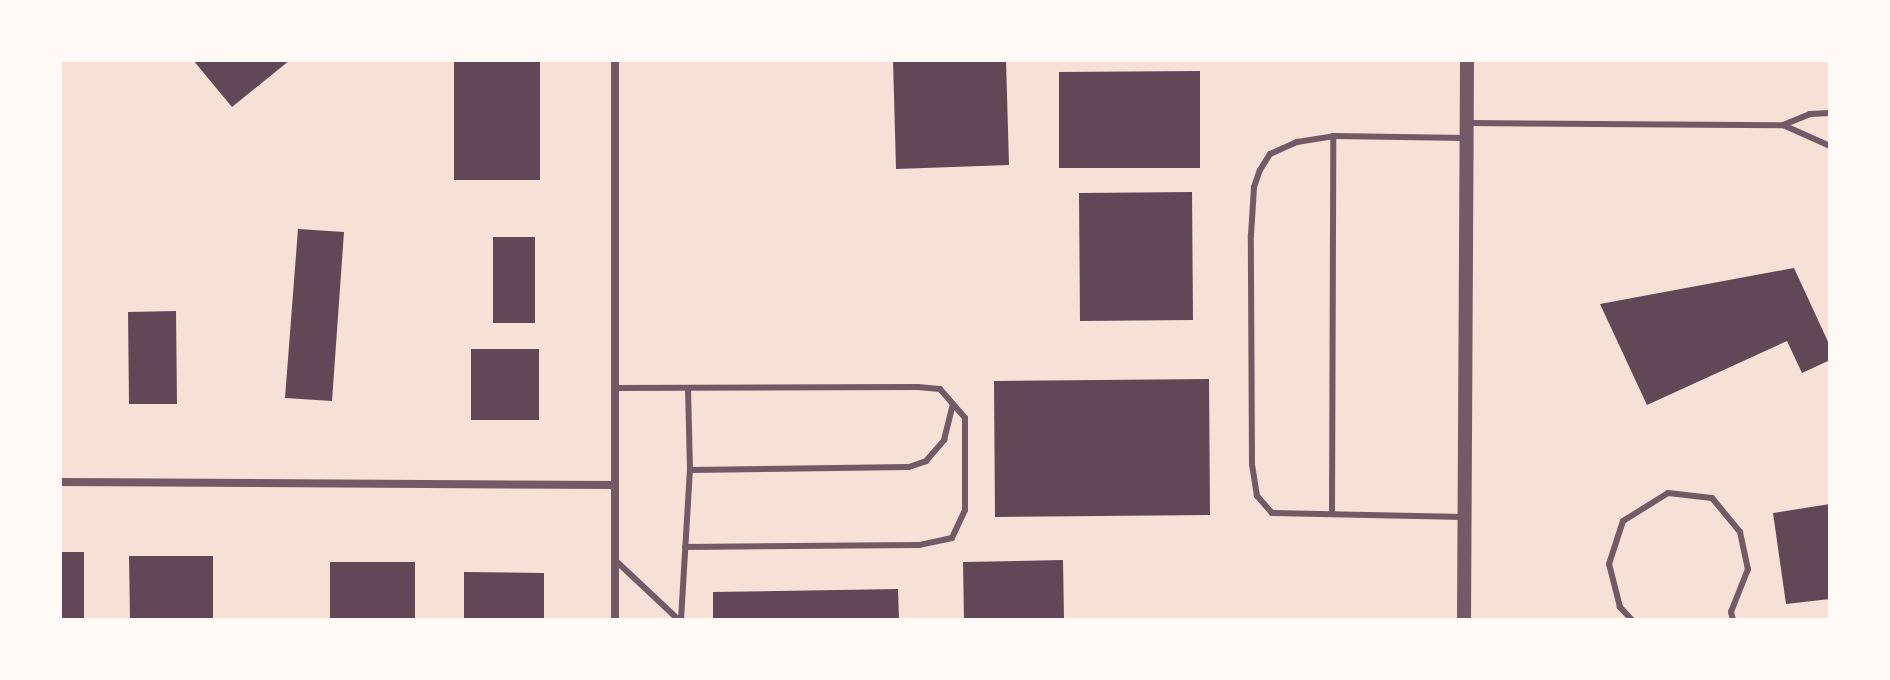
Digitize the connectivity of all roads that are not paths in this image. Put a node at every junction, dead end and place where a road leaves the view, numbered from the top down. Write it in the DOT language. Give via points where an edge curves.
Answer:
graph roads {
  1 [pos="615,60"];
  2 [pos="1467,60"];
  3 [pos="1830,113"];
  4 [pos="1783,125"];
  5 [pos="1467,131"];
  6 [pos="1333,136"];
  7 [pos="1830,146"];
  8 [pos="615,388"];
  9 [pos="688,388"];
  10 [pos="953,404"];
  11 [pos="690,470"];
  12 [pos="60,482"];
  13 [pos="615,485"];
  14 [pos="1332,514"];
  15 [pos="1465,517"];
  16 [pos="685,547"];
  17 [pos="615,559"];
  18 [pos="615,620"];
  19 [pos="680,620"];
  20 [pos="1464,620"];
  21 [pos="1632,620"];
  22 [pos="1733,620"];
  1 -- 8 [label="street"];
  2 -- 5 [label="street"];
  3 -- 4 [label="lane"];
  4 -- 5 [label="lane"];
  4 -- 7 [label="lane"];
  5 -- 6 [label="lane"];
  5 -- 15 [label="street"];
  6 -- 14 [label="lane"];
  6 -- 14 [label="lane" via="1297,142 1270,154 1254,187 1251,235 1252,464 1257,496 1272,513"];
  8 -- 9 [label="lane"];
  8 -- 13 [label="street"];
  9 -- 10 [label="lane" via="918,387 940,389"];
  9 -- 11 [label="lane"];
  10 -- 11 [label="lane" via="944,440 926,461 909,467"];
  10 -- 16 [label="lane" via="965,418 966,458 965,510 952,538 919,545"];
  11 -- 16 [label="lane"];
  12 -- 13 [label="street"];
  13 -- 17 [label="street"];
  14 -- 15 [label="lane"];
  15 -- 20 [label="street"];
  16 -- 19 [label="lane"];
  17 -- 18 [label="street"];
  17 -- 19 [label="lane"];
  21 -- 22 [label="lane" via="1620,607 1609,564 1623,521 1668,493 1712,498 1740,532 1748,569 1731,612"];
}
